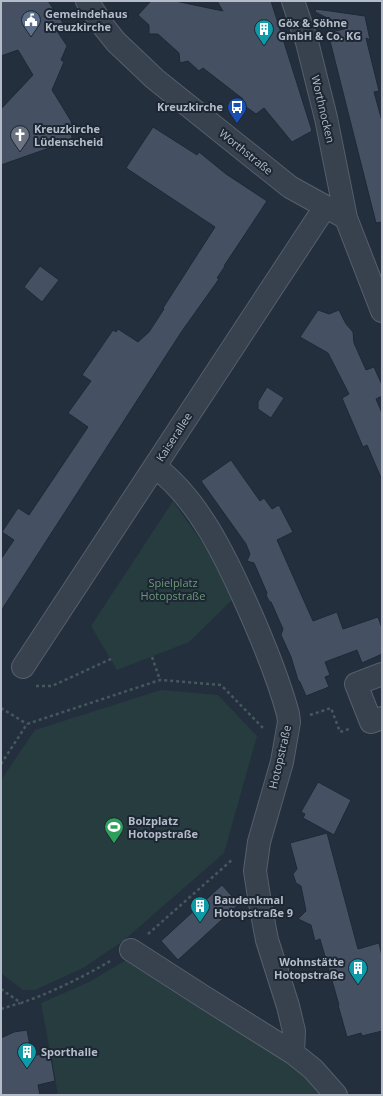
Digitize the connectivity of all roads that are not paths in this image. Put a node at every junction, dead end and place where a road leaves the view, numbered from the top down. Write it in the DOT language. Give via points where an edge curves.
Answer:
graph roads {
  1 [pos="87,1"];
  2 [pos="293,1"];
  3 [pos="325,207"];
  4 [pos="346,218"];
  5 [pos="382,311"];
  6 [pos="154,468"];
  7 [pos="382,674"];
  8 [pos="27,676"];
  9 [pos="376,720"];
  10 [pos="130,950"];
  11 [pos="293,1053"];
  12 [pos="336,1095"];
  1 -- 3 [label="street, Worthstraße" via="112,37 155,79 290,187"];
  2 -- 4 [label="street, Worthnocken" via="307,42 326,118"];
  3 -- 4 [label="street, Worthstraße"];
  3 -- 6 [label="street, Kaiserallee"];
  4 -- 5 [label="street"];
  6 -- 8 [label="street, Kaiserallee"];
  6 -- 11 [label="street, Hotopstraße" via="185,496 224,554 264,646 284,700 289,722 282,762 259,842 255,871 267,940 294,1031"];
  7 -- 9 [label="street" via="356,684"];
  10 -- 11 [label="street"];
  11 -- 12 [label="street" via="313,1069"];
}
